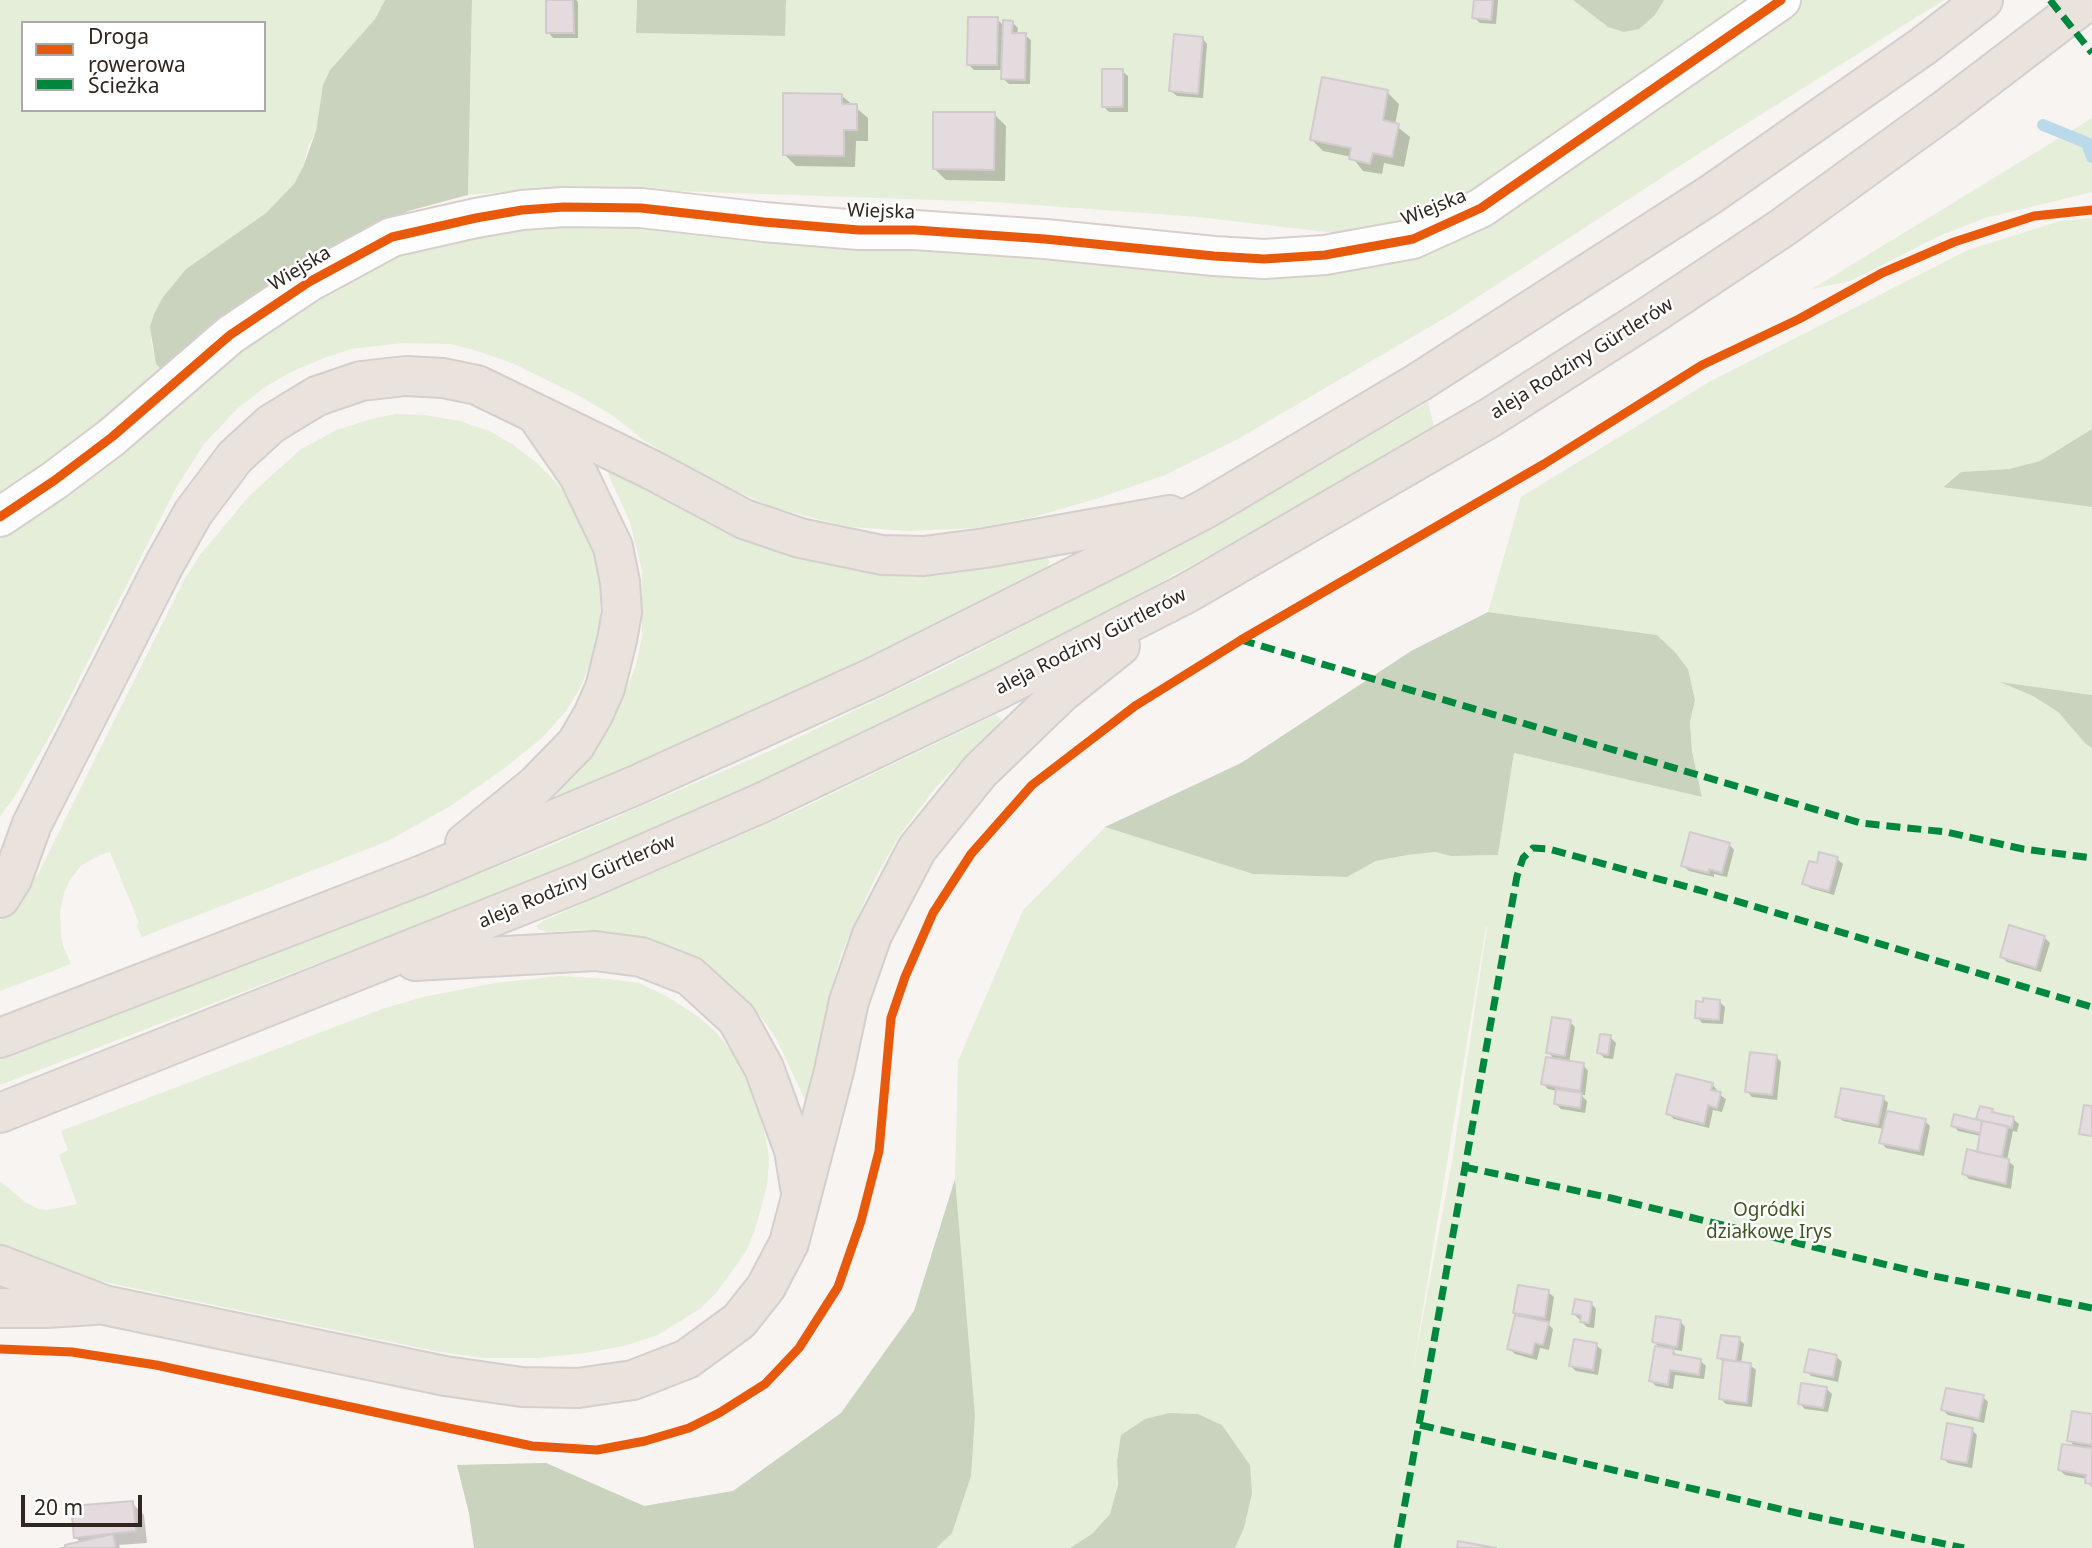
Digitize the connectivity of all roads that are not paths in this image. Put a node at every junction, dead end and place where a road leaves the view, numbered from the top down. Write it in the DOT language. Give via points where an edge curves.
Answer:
graph roads {
  1 [pos="1781,0"];
  2 [pos="1983,0"];
  3 [pos="2072,13"];
  4 [pos="535,412"];
  5 [pos="1207,508"];
  6 [pos="0,517"];
  7 [pos="1188,593"];
  8 [pos="32,824"];
  9 [pos="0,848"];
  10 [pos="422,875"];
  11 [pos="0,898"];
  12 [pos="381,963"];
  13 [pos="0,1038"];
  14 [pos="0,1113"];
  15 [pos="802,1198"];
  16 [pos="0,1265"];
  17 [pos="104,1305"];
  18 [pos="0,1308"];
  1 -- 6 [label="street, Wiejska" via="1481,208 1413,239 1325,255 1226,257 1045,239 859,230 641,208 522,210 415,230 392,237 309,282 230,335 112,437"];
  2 -- 5 [label="main road" via="1710,195 1419,382"];
  3 -- 7 [label="main road, aleja Rodziny Gürtlerów" via="1782,228 1648,317 1491,417"];
  4 -- 5 [label="main road" via="744,519 800,538 882,555 973,550"];
  4 -- 8 [label="main road" via="477,385 406,376 361,381 317,396 271,424 235,457 193,513"];
  4 -- 10 [label="main road" via="579,476 613,547 622,612 610,670 576,744 485,829"];
  5 -- 10 [label="main road" via="828,699"];
  7 -- 12 [label="main road, aleja Rodziny Gürtlerów" via="759,804"];
  7 -- 15 [label="main road" via="1060,693 980,771 917,849 872,935 849,1001"];
  8 -- 9 [label="main road"];
  8 -- 11 [label="main road"];
  10 -- 13 [label="main road"];
  12 -- 14 [label="main road, aleja Rodziny Gürtlerów"];
  12 -- 15 [label="main road" via="596,951 641,957 690,976 737,1019 764,1068 794,1150"];
  15 -- 17 [label="main road" via="789,1243 766,1287 739,1321 687,1359 633,1380 578,1388 522,1387 445,1376"];
  16 -- 17 [label="main road"];
  17 -- 18 [label="main road"];
}
